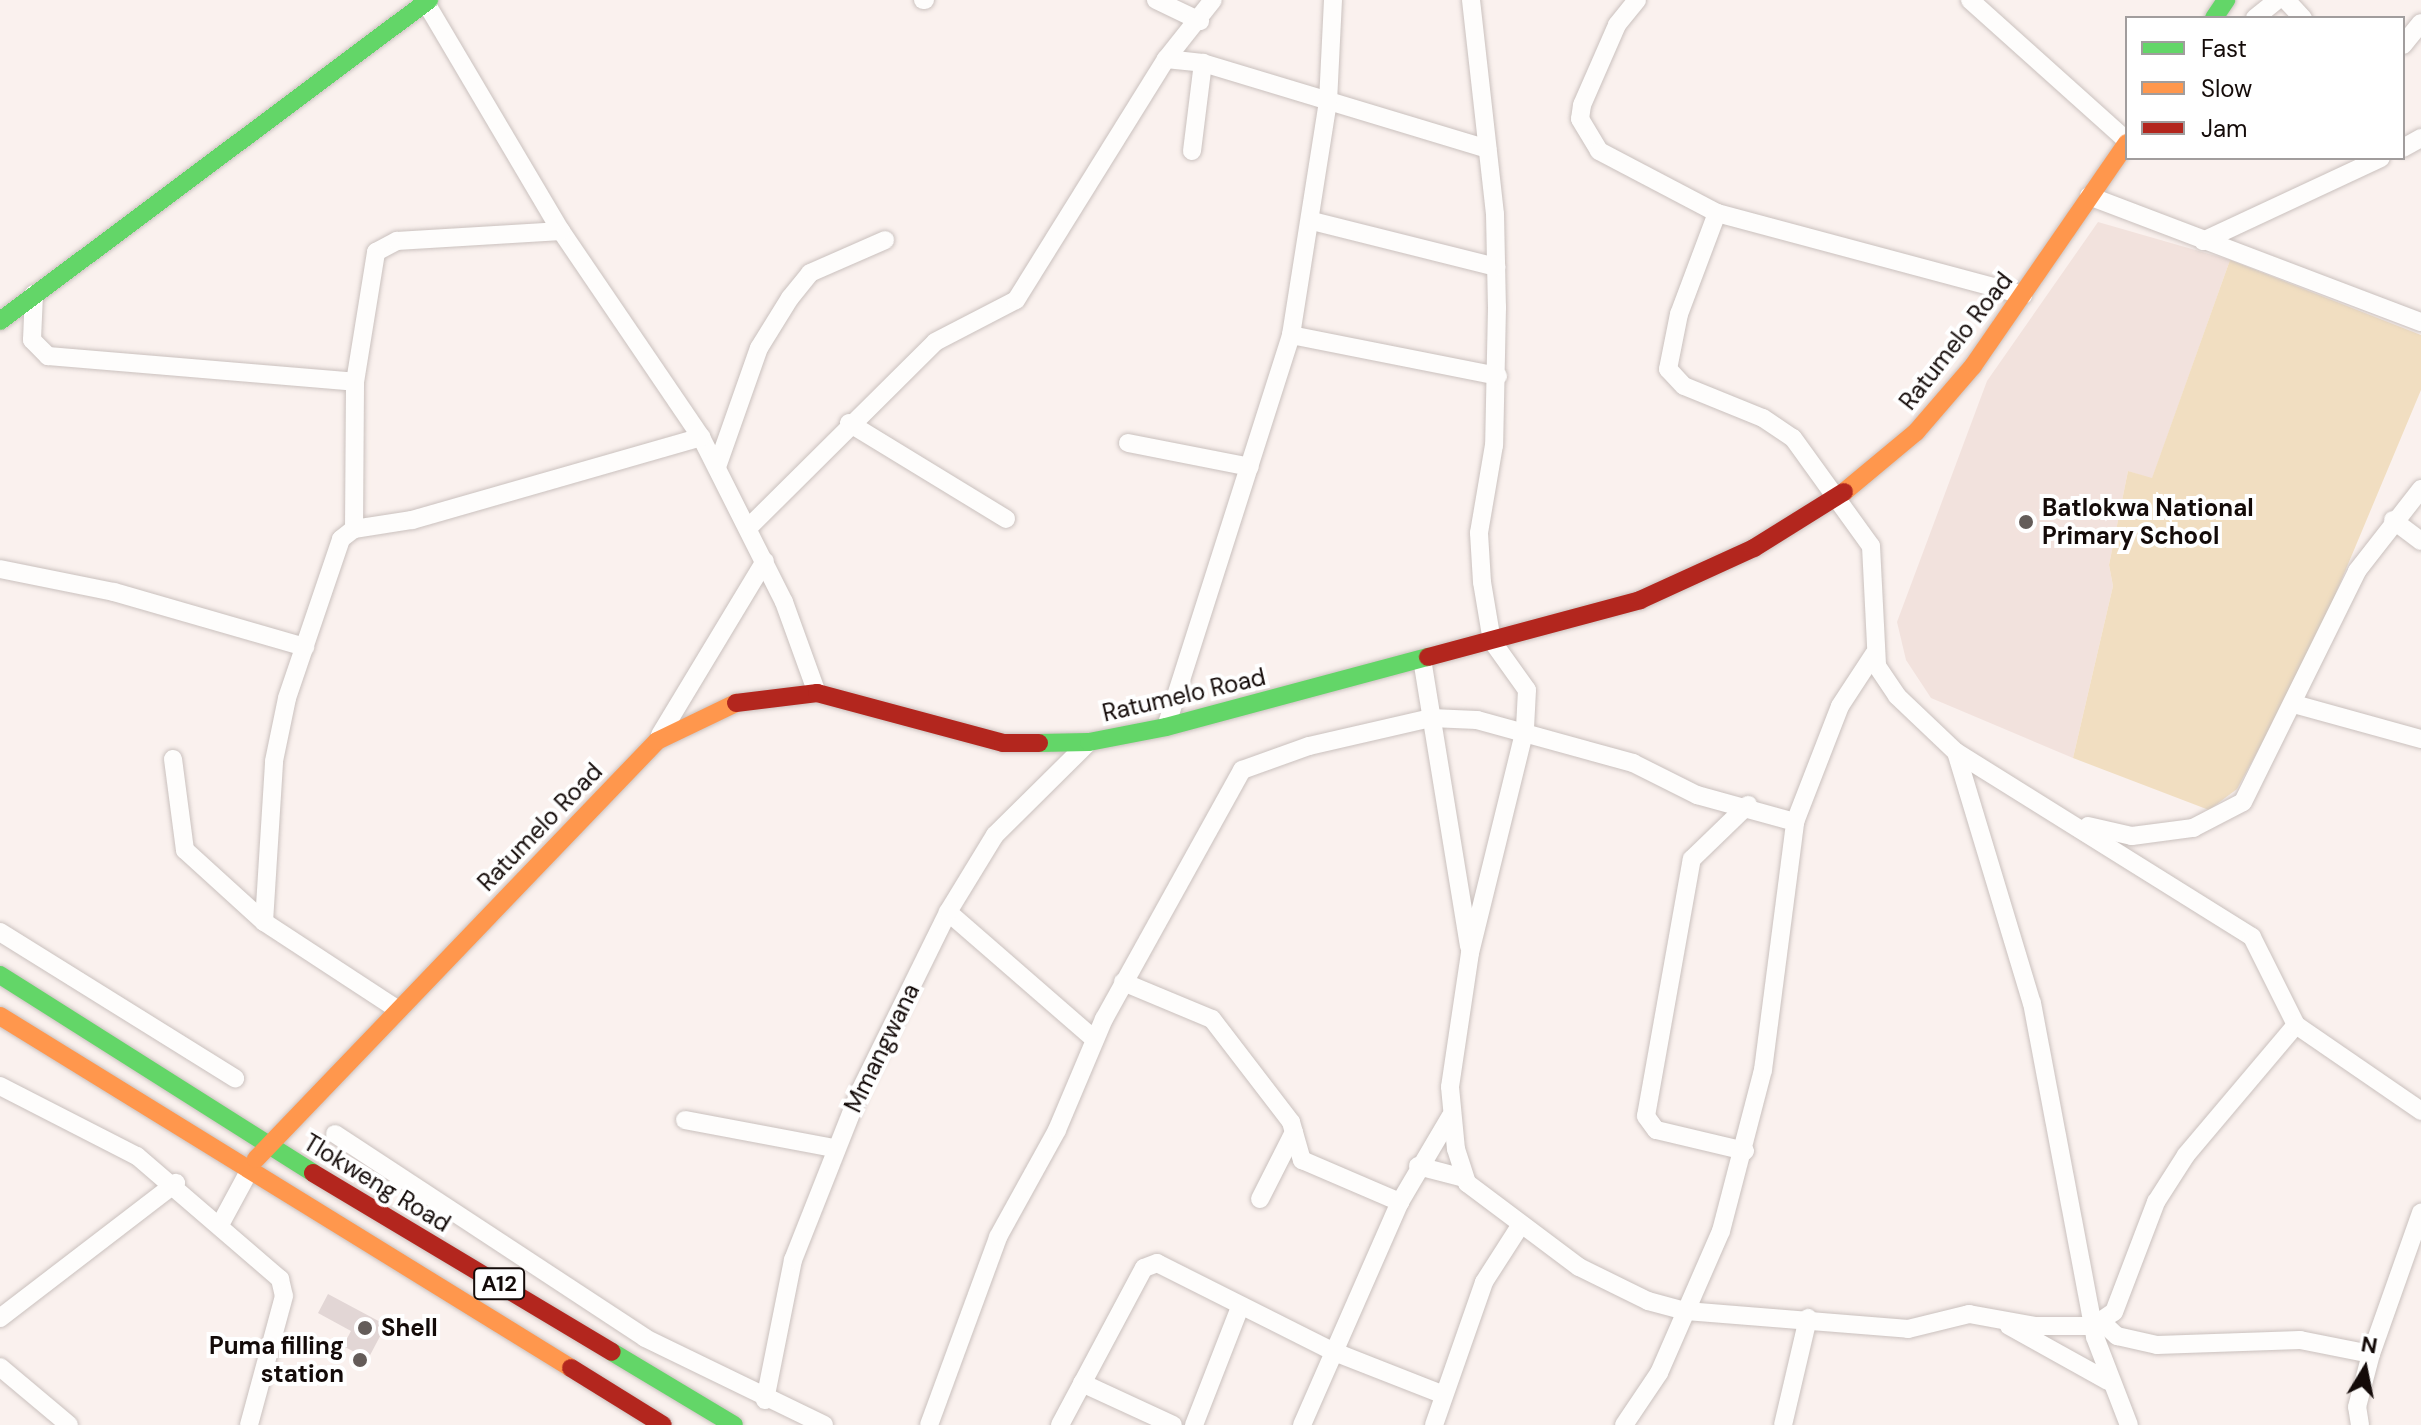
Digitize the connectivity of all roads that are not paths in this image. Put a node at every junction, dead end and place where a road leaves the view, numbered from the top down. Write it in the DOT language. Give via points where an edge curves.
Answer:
graph roads {
  1 [pos="1156,0"];
  2 [pos="1213,0"];
  3 [pos="1333,0"];
  4 [pos="1471,0"];
  5 [pos="1637,0"];
  6 [pos="2277,0"];
  7 [pos="2286,0"];
  8 [pos="428,2"];
  9 [pos="1976,2"];
  10 [pos="2257,16"];
  11 [pos="2301,16"];
  12 [pos="1200,21"];
  13 [pos="2421,23"];
  14 [pos="2405,43"];
  15 [pos="1166,59"];
  16 [pos="1203,63"];
  17 [pos="1328,102"];
  18 [pos="2125,140"];
  19 [pos="2125,145"];
  20 [pos="1487,149"];
  21 [pos="1192,151"];
  22 [pos="2377,160"];
  23 [pos="2089,196"];
  24 [pos="1717,213"];
  25 [pos="1312,221"];
  26 [pos="561,231"];
  27 [pos="885,240"];
  28 [pos="2203,241"];
  29 [pos="1496,267"];
  30 [pos="34,294"];
  31 [pos="2023,295"];
  32 [pos="0,321"];
  33 [pos="2421,322"];
  34 [pos="1291,335"];
  35 [pos="1498,376"];
  36 [pos="355,382"];
  37 [pos="849,423"];
  38 [pos="701,437"];
  39 [pos="1128,443"];
  40 [pos="717,467"];
  41 [pos="1250,467"];
  42 [pos="2421,489"];
  43 [pos="1839,497"];
  44 [pos="1006,519"];
  45 [pos="2393,520"];
  46 [pos="749,527"];
  47 [pos="354,529"];
  48 [pos="2421,541"];
  49 [pos="765,561"];
  50 [pos="0,569"];
  51 [pos="1492,641"];
  52 [pos="305,647"];
  53 [pos="1874,654"];
  54 [pos="1422,659"];
  55 [pos="817,693"];
  56 [pos="2294,704"];
  57 [pos="1431,718"];
  58 [pos="1166,727"];
  59 [pos="1525,729"];
  60 [pos="2421,739"];
  61 [pos="657,741"];
  62 [pos="1089,742"];
  63 [pos="1956,752"];
  64 [pos="173,759"];
  65 [pos="1748,805"];
  66 [pos="2066,820"];
  67 [pos="1795,822"];
  68 [pos="948,912"];
  69 [pos="264,922"];
  70 [pos="0,932"];
  71 [pos="1470,953"];
  72 [pos="0,975"];
  73 [pos="1123,982"];
  74 [pos="397,1009"];
  75 [pos="0,1016"];
  76 [pos="2296,1025"];
  77 [pos="1094,1039"];
  78 [pos="235,1078"];
  79 [pos="0,1086"];
  80 [pos="2421,1111"];
  81 [pos="1450,1117"];
  82 [pos="685,1120"];
  83 [pos="1294,1132"];
  84 [pos="335,1134"];
  85 [pos="265,1144"];
  86 [pos="833,1148"];
  87 [pos="1745,1151"];
  88 [pos="1418,1166"];
  89 [pos="248,1173"];
  90 [pos="1464,1178"];
  91 [pos="176,1183"];
  92 [pos="1260,1199"];
  93 [pos="1400,1202"];
  94 [pos="2421,1213"];
  95 [pos="221,1223"];
  96 [pos="1520,1226"];
  97 [pos="1240,1307"];
  98 [pos="1686,1311"];
  99 [pos="2,1314"];
  100 [pos="1808,1318"];
  101 [pos="2000,1320"];
  102 [pos="2098,1325"];
  103 [pos="1332,1351"];
  104 [pos="2371,1354"];
  105 [pos="0,1367"];
  106 [pos="2108,1381"];
  107 [pos="1082,1383"];
  108 [pos="1444,1395"];
  109 [pos="765,1400"];
  110 [pos="69,1425"];
  111 [pos="249,1425"];
  112 [pos="663,1425"];
  113 [pos="734,1425"];
  114 [pos="824,1425"];
  115 [pos="929,1425"];
  116 [pos="1060,1425"];
  117 [pos="1173,1425"];
  118 [pos="1194,1425"];
  119 [pos="1302,1425"];
  120 [pos="1434,1425"];
  121 [pos="1624,1425"];
  122 [pos="1783,1425"];
  123 [pos="2129,1425"];
  124 [pos="2360,1425"];
  1 -- 12 [label="street"];
  2 -- 12 [label="street"];
  3 -- 17 [label="street"];
  4 -- 20 [label="street"];
  5 -- 24 [label="street" via="1617,25 1580,119 1599,151"];
  6 -- 10 [label="street"];
  7 -- 11 [label="street"];
  8 -- 26 [label="street"];
  8 -- 30 [label="street"];
  9 -- 18 [label="street"];
  12 -- 15 [label="street"];
  13 -- 14 [label="street"];
  15 -- 16 [label="street"];
  15 -- 37 [label="street" via="1016,300 935,342"];
  16 -- 17 [label="street"];
  16 -- 21 [label="street"];
  17 -- 20 [label="street"];
  17 -- 25 [label="street"];
  19 -- 23 [label="street, Ratumelo Road"];
  20 -- 29 [label="street"];
  22 -- 28 [label="street"];
  23 -- 28 [label="street"];
  23 -- 31 [label="street, Ratumelo Road"];
  24 -- 31 [label="street"];
  24 -- 43 [label="street" via="1679,314 1668,369 1684,386 1778,425"];
  25 -- 29 [label="street"];
  25 -- 34 [label="street"];
  26 -- 36 [label="street" via="381,246"];
  26 -- 38 [label="street"];
  27 -- 40 [label="street" via="810,273 790,298 759,348"];
  28 -- 33 [label="street"];
  29 -- 35 [label="street"];
  30 -- 32 [label="street"];
  30 -- 36 [label="street" via="32,340 48,356"];
  31 -- 43 [label="street, Ratumelo Road" via="1916,432"];
  34 -- 35 [label="street"];
  34 -- 41 [label="street"];
  35 -- 51 [label="street" via="1479,533"];
  36 -- 47 [label="street"];
  37 -- 44 [label="street"];
  37 -- 46 [label="street"];
  38 -- 40 [label="street"];
  38 -- 47 [label="street" via="412,520"];
  39 -- 41 [label="street"];
  40 -- 46 [label="street"];
  41 -- 58 [label="street"];
  42 -- 45 [label="street"];
  43 -- 51 [label="street, Ratumelo Road" via="1754,548 1640,600"];
  43 -- 53 [label="street" via="1871,546 1877,580"];
  45 -- 48 [label="street"];
  45 -- 56 [label="street" via="2357,571"];
  46 -- 49 [label="street"];
  47 -- 52 [label="street" via="341,539"];
  49 -- 55 [label="street"];
  49 -- 61 [label="street"];
  50 -- 52 [label="street" via="114,592"];
  51 -- 54 [label="street, Ratumelo Road"];
  51 -- 59 [label="street" via="1526,686"];
  52 -- 69 [label="street" via="274,761"];
  53 -- 63 [label="street" via="1884,682"];
  53 -- 67 [label="street" via="1827,735"];
  54 -- 57 [label="street"];
  54 -- 58 [label="street, Ratumelo Road"];
  55 -- 61 [label="street, Ratumelo Road" via="741,701"];
  55 -- 62 [label="street, Ratumelo Road" via="1003,743"];
  56 -- 60 [label="street"];
  56 -- 66 [label="street" via="2253,791 2211,822 2132,836"];
  57 -- 59 [label="street"];
  57 -- 71 [label="street"];
  57 -- 73 [label="street" via="1309,746 1242,770"];
  58 -- 62 [label="street, Ratumelo Road"];
  59 -- 65 [label="street" via="1652,770 1697,795"];
  59 -- 71 [label="street"];
  61 -- 74 [label="street, Ratumelo Road"];
  62 -- 68 [label="street, Mmangwana" via="995,835"];
  63 -- 66 [label="street"];
  63 -- 102 [label="street" via="2032,1003"];
  64 -- 69 [label="street" via="185,850"];
  65 -- 67 [label="street"];
  65 -- 87 [label="street" via="1692,859 1646,1116 1656,1130"];
  66 -- 76 [label="street" via="2252,937"];
  67 -- 87 [label="street" via="1763,1070"];
  68 -- 77 [label="street"];
  68 -- 86 [label="street, Mmangwana"];
  69 -- 74 [label="street"];
  70 -- 78 [label="street"];
  71 -- 81 [label="street"];
  72 -- 85 [label="street, Tlokweng Road / A12"];
  73 -- 77 [label="street"];
  73 -- 83 [label="street" via="1212,1019"];
  74 -- 85 [label="street, Ratumelo Road"];
  75 -- 89 [label="street, A12"];
  76 -- 80 [label="street"];
  76 -- 102 [label="street" via="2171,1177"];
  77 -- 115 [label="street" via="1057,1130 998,1237"];
  79 -- 91 [label="street" via="137,1156"];
  81 -- 88 [label="street"];
  81 -- 90 [label="street"];
  82 -- 86 [label="street"];
  83 -- 92 [label="street"];
  83 -- 93 [label="street" via="1302,1160"];
  84 -- 109 [label="street" via="469,1216 596,1308"];
  85 -- 89 [label="street, Ratumelo Road"];
  85 -- 113 [label="street, Tlokweng Road / A12"];
  86 -- 109 [label="street, Mmangwana" via="785,1285"];
  87 -- 98 [label="street" via="1721,1231"];
  88 -- 90 [label="street"];
  88 -- 93 [label="street"];
  89 -- 95 [label="street"];
  89 -- 112 [label="street, A12"];
  90 -- 96 [label="street"];
  91 -- 95 [label="street"];
  91 -- 99 [label="street"];
  93 -- 103 [label="street"];
  94 -- 104 [label="street"];
  95 -- 111 [label="street" via="283,1285"];
  96 -- 98 [label="street" via="1612,1286"];
  96 -- 108 [label="street" via="1484,1282"];
  97 -- 103 [label="street"];
  97 -- 107 [label="street" via="1168,1266 1150,1264"];
  97 -- 118 [label="street"];
  98 -- 100 [label="street"];
  98 -- 121 [label="street" via="1659,1373"];
  100 -- 101 [label="street" via="1908,1329 1969,1314"];
  100 -- 122 [label="street"];
  101 -- 102 [label="street"];
  101 -- 106 [label="street"];
  102 -- 104 [label="street" via="2117,1336 2157,1345 2300,1340"];
  102 -- 106 [label="street"];
  103 -- 108 [label="street"];
  103 -- 119 [label="street"];
  104 -- 124 [label="street" via="2357,1407"];
  105 -- 110 [label="street"];
  106 -- 123 [label="street"];
  107 -- 116 [label="street"];
  107 -- 117 [label="street"];
  108 -- 120 [label="street"];
  109 -- 114 [label="street"];
}
